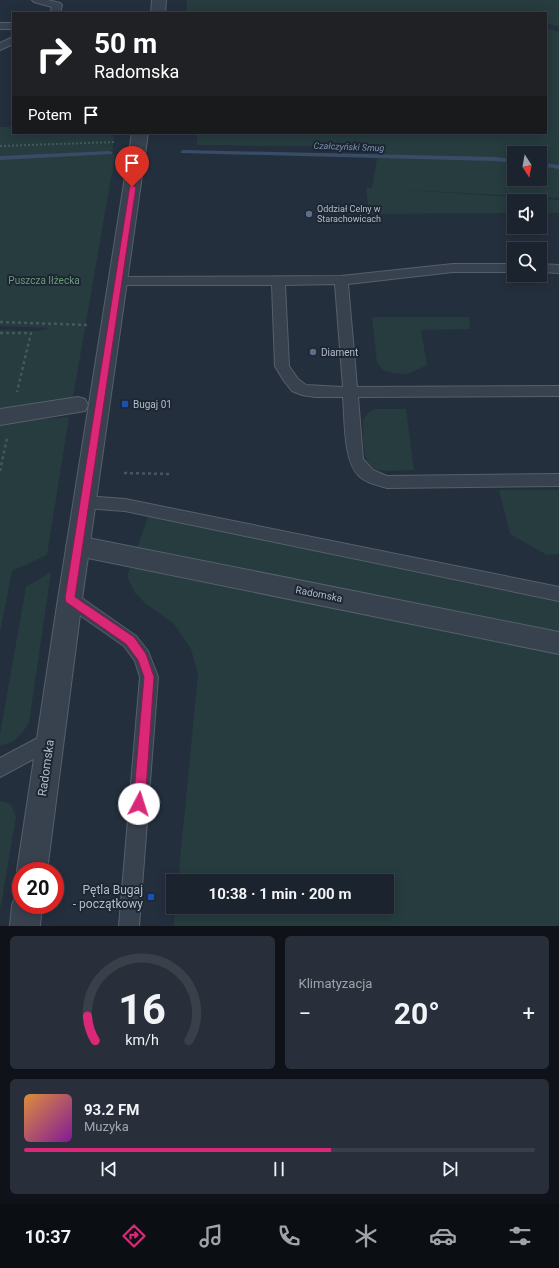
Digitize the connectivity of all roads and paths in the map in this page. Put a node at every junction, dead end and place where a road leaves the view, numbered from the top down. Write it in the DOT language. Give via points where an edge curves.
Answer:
graph roads {
  1 [pos="37,0"];
  2 [pos="159,0"];
  3 [pos="55,12"];
  4 [pos="158,12"];
  5 [pos="0,26"];
  6 [pos="12,26"];
  7 [pos="12,41"];
  8 [pos="0,47"];
  9 [pos="139,137"];
  10 [pos="0,146"];
  11 [pos="507,268"];
  12 [pos="547,268"];
  13 [pos="559,269"];
  14 [pos="278,280"];
  15 [pos="341,280"];
  16 [pos="119,281"];
  17 [pos="0,322"];
  18 [pos="90,325"];
  19 [pos="0,333"];
  20 [pos="559,391"];
  21 [pos="350,392"];
  22 [pos="78,406"];
  23 [pos="6,416"];
  24 [pos="0,471"];
  25 [pos="124,473"];
  26 [pos="170,474"];
  27 [pos="559,480"];
  28 [pos="85,502"];
  29 [pos="78,546"];
  30 [pos="559,594"];
  31 [pos="70,598"];
  32 [pos="559,642"];
  33 [pos="49,741"];
  34 [pos="0,768"];
  35 [pos="33,862"];
  36 [pos="26,914"];
  37 [pos="24,926"];
  38 [pos="129,926"];
  1 -- 3 [label="lane" via="57,5"];
  2 -- 4 [label="street"];
  5 -- 6 [label="lane"];
  7 -- 8 [label="lane"];
  9 -- 10 [label="path"];
  9 -- 16 [label="street, Radomska"];
  11 -- 15 [label="lane" via="453,268"];
  12 -- 13 [label="lane"];
  14 -- 15 [label="lane"];
  14 -- 16 [label="lane"];
  14 -- 21 [label="lane" via="282,366 288,376 297,387 309,391"];
  15 -- 21 [label="lane"];
  16 -- 28 [label="street, Radomska"];
  17 -- 18 [label="path"];
  19 -- 23 [label="path" via="31,333"];
  20 -- 21 [label="lane"];
  21 -- 27 [label="lane" via="356,459 360,469 370,477 387,482"];
  22 -- 23 [label="street"];
  23 -- 24 [label="path"];
  25 -- 26 [label="path"];
  28 -- 29 [label="street, Radomska"];
  28 -- 30 [label="lane" via="125,505"];
  29 -- 31 [label="street, Radomska"];
  29 -- 32 [label="street, Radomska"];
  31 -- 33 [label="street, Radomska"];
  31 -- 38 [label="lane" via="130,641 142,657 149,677"];
  33 -- 34 [label="lane"];
  33 -- 35 [label="street, Radomska"];
  36 -- 37 [label="street"];
}
